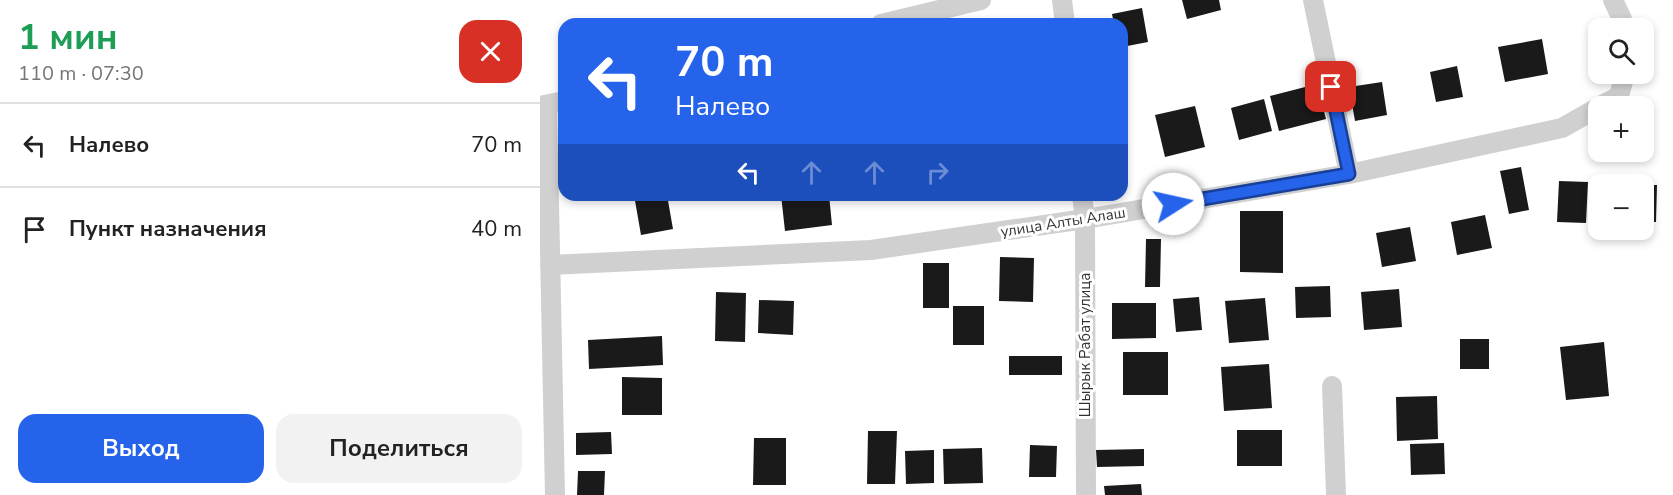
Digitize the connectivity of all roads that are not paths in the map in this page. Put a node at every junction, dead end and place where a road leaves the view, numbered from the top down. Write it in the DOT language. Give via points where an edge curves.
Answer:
graph roads {
  1 [pos="981,0"];
  2 [pos="1062,0"];
  3 [pos="1312,0"];
  4 [pos="1613,0"];
  5 [pos="906,18"];
  6 [pos="1064,18"];
  7 [pos="1622,18"];
  8 [pos="550,104"];
  9 [pos="1588,114"];
  10 [pos="1349,174"];
  11 [pos="1083,201"];
  12 [pos="1085,219"];
  13 [pos="550,265"];
  14 [pos="1332,386"];
  15 [pos="555,495"];
  16 [pos="1086,495"];
  17 [pos="1336,495"];
  1 -- 5 [label="street"];
  2 -- 6 [label="street"];
  3 -- 10 [label="street"];
  4 -- 7 [label="street"];
  8 -- 13 [label="street"];
  9 -- 10 [label="street, улица Алты Алаш" via="1562,128"];
  10 -- 12 [label="street, улица Алты Алаш"];
  11 -- 12 [label="street, Шырык Рабат улица"];
  12 -- 13 [label="street, улица Алты Алаш" via="870,250"];
  12 -- 16 [label="street, Шырык Рабат улица"];
  13 -- 15 [label="street"];
  14 -- 17 [label="street"];
}
